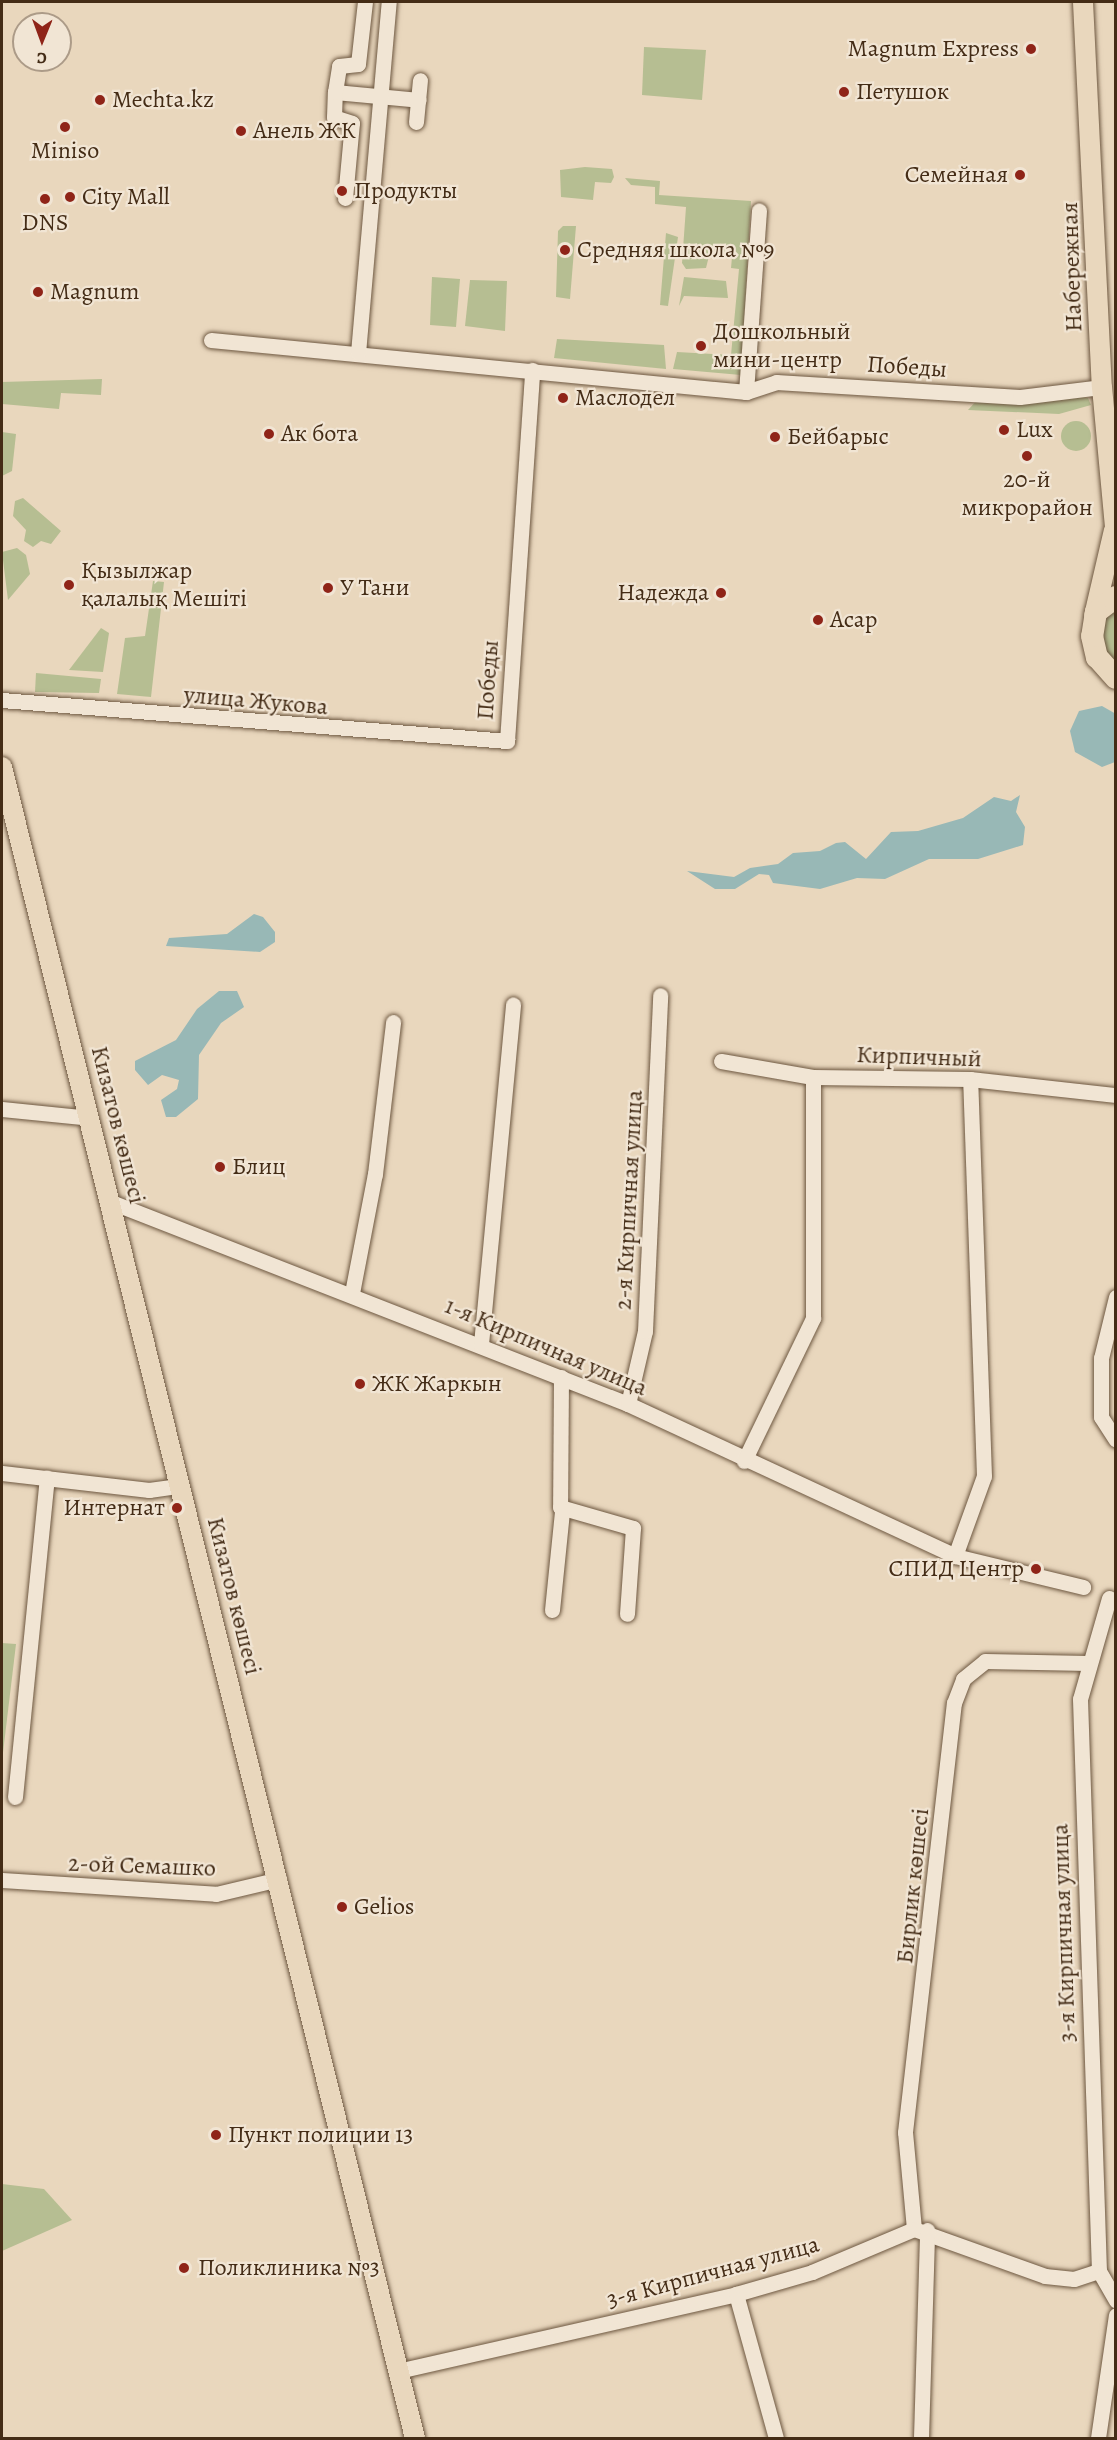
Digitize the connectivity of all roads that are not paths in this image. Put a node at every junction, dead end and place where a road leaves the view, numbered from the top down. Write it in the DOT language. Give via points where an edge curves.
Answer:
graph roads {
  1 [pos="364,2"];
  2 [pos="389,2"];
  3 [pos="1083,2"];
  4 [pos="420,80"];
  5 [pos="335,92"];
  6 [pos="380,96"];
  7 [pos="418,100"];
  8 [pos="416,122"];
  9 [pos="345,198"];
  10 [pos="759,210"];
  11 [pos="211,340"];
  12 [pos="358,352"];
  13 [pos="532,370"];
  14 [pos="1102,387"];
  15 [pos="746,392"];
  16 [pos="1115,534"];
  17 [pos="1116,597"];
  18 [pos="1094,616"];
  19 [pos="1116,678"];
  20 [pos="2,700"];
  21 [pos="507,741"];
  22 [pos="2,767"];
  23 [pos="660,995"];
  24 [pos="513,1005"];
  25 [pos="393,1022"];
  26 [pos="721,1060"];
  27 [pos="813,1077"];
  28 [pos="970,1079"];
  29 [pos="1116,1095"];
  30 [pos="2,1109"];
  31 [pos="90,1118"];
  32 [pos="111,1202"];
  33 [pos="352,1293"];
  34 [pos="1116,1297"];
  35 [pos="481,1344"];
  36 [pos="561,1377"];
  37 [pos="628,1404"];
  38 [pos="1116,1440"];
  39 [pos="744,1461"];
  40 [pos="2,1473"];
  41 [pos="47,1478"];
  42 [pos="179,1486"];
  43 [pos="562,1511"];
  44 [pos="955,1556"];
  45 [pos="1083,1587"];
  46 [pos="1109,1598"];
  47 [pos="552,1610"];
  48 [pos="627,1614"];
  49 [pos="1088,1663"];
  50 [pos="15,1797"];
  51 [pos="279,1879"];
  52 [pos="2,1880"];
  53 [pos="921,2230"];
  54 [pos="1099,2271"];
  55 [pos="736,2294"];
  56 [pos="1116,2301"];
  57 [pos="1116,2315"];
  58 [pos="398,2371"];
  59 [pos="415,2439"];
  60 [pos="776,2439"];
  61 [pos="921,2439"];
  62 [pos="1098,2439"];
  1 -- 5 [label="street" via="358,64 339,66"];
  2 -- 6 [label="street"];
  3 -- 14 [label="main road, Набережная"];
  4 -- 7 [label="street"];
  5 -- 6 [label="street"];
  5 -- 9 [label="street" via="334,117 352,123"];
  6 -- 7 [label="street"];
  6 -- 12 [label="street"];
  7 -- 8 [label="street"];
  10 -- 15 [label="street"];
  11 -- 12 [label="street, Победы"];
  12 -- 13 [label="street, Победы"];
  13 -- 15 [label="street, Победы"];
  13 -- 21 [label="street, Победы"];
  14 -- 15 [label="street, Победы" via="1020,397 776,382"];
  14 -- 16 [label="main road, Набережная"];
  16 -- 18 [label="main road, Набережная"];
  17 -- 18 [label="highway"];
  18 -- 19 [label="highway" via="1093,647"];
  20 -- 21 [label="street, улица Жукова"];
  22 -- 31 [label="main road, Кизатов көшесі"];
  23 -- 37 [label="street, 2-я Кирпичная улица" via="646,1320"];
  24 -- 35 [label="street"];
  25 -- 33 [label="street" via="379,1113 375,1174"];
  26 -- 27 [label="street, Кирпичный"];
  27 -- 28 [label="street, Кирпичный"];
  27 -- 39 [label="street" via="813,1318"];
  28 -- 29 [label="street, Кирпичный"];
  28 -- 44 [label="street" via="984,1476"];
  30 -- 31 [label="street"];
  31 -- 32 [label="main road, Кизатов көшесі"];
  32 -- 33 [label="street, 1-я Кирпичная улица"];
  32 -- 42 [label="main road, Кизатов көшесі"];
  33 -- 35 [label="street, 1-я Кирпичная улица"];
  34 -- 38 [label="street" via="1101,1358 1101,1417"];
  35 -- 36 [label="street, 1-я Кирпичная улица"];
  36 -- 37 [label="street, 1-я Кирпичная улица"];
  36 -- 43 [label="street"];
  37 -- 39 [label="street, 1-я Кирпичная улица"];
  39 -- 44 [label="street, 1-я Кирпичная улица"];
  40 -- 41 [label="street"];
  41 -- 42 [label="street" via="149,1490"];
  41 -- 50 [label="street"];
  42 -- 51 [label="main road, Кизатов көшесі"];
  43 -- 47 [label="street"];
  43 -- 48 [label="street" via="633,1528"];
  44 -- 45 [label="street, 1-я Кирпичная улица"];
  46 -- 49 [label="street, 3-я Кирпичная улица"];
  49 -- 53 [label="street, Бирлик көшесі" via="992,1659 976,1665 959,1688 905,2133"];
  49 -- 54 [label="street, 3-я Кирпичная улица" via="1080,1699"];
  51 -- 52 [label="street, 2-ой Семашко" via="216,1894"];
  51 -- 58 [label="main road, Кизатов көшесі"];
  53 -- 54 [label="street" via="1045,2276 1074,2279"];
  53 -- 55 [label="street, 3-я Кирпичная улица" via="812,2272"];
  53 -- 61 [label="street, Бирлик көшесі"];
  54 -- 56 [label="street, 3-я Кирпичная улица"];
  55 -- 58 [label="street, 3-я Кирпичная улица"];
  55 -- 60 [label="street"];
  57 -- 62 [label="street"];
  58 -- 59 [label="main road, Кизатов көшесі"];
}
